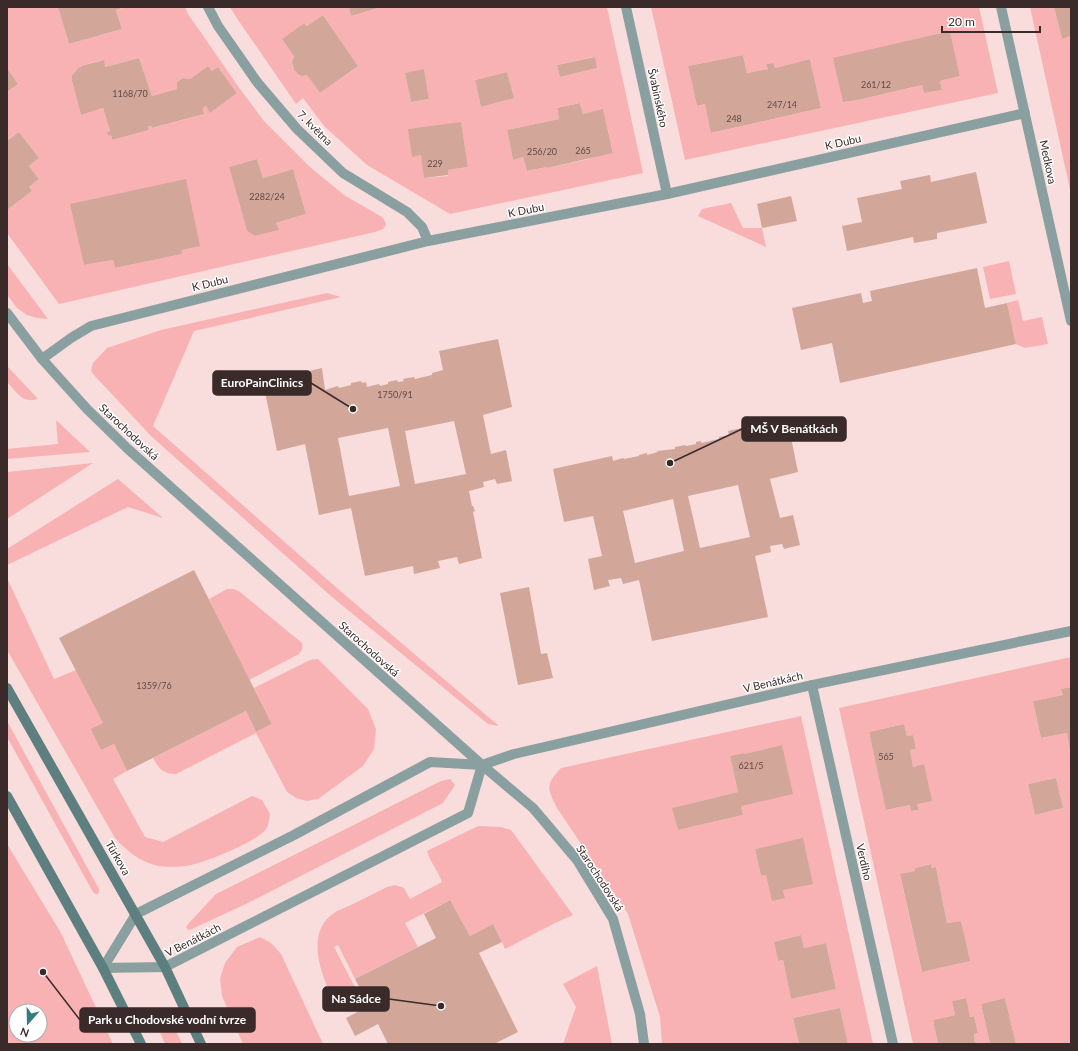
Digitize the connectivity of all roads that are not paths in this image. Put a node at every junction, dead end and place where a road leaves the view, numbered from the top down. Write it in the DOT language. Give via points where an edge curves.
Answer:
graph roads {
  1 [pos="208,7"];
  2 [pos="626,7"];
  3 [pos="1001,7"];
  4 [pos="1026,113"];
  5 [pos="667,194"];
  6 [pos="428,241"];
  7 [pos="1067,288"];
  8 [pos="7,314"];
  9 [pos="1071,322"];
  10 [pos="42,359"];
  11 [pos="1071,631"];
  12 [pos="812,685"];
  13 [pos="7,688"];
  14 [pos="482,766"];
  15 [pos="7,796"];
  16 [pos="136,914"];
  17 [pos="166,967"];
  18 [pos="104,968"];
  19 [pos="141,1044"];
  20 [pos="201,1044"];
  21 [pos="644,1044"];
  22 [pos="893,1044"];
  1 -- 6 [label="street, 7. května" via="218,26 257,82 297,129 343,173 407,212 422,227"];
  2 -- 5 [label="street, Švabinského"];
  3 -- 4 [label="street, Medkova"];
  4 -- 5 [label="street, K Dubu"];
  4 -- 7 [label="street, Medkova"];
  5 -- 6 [label="street, K Dubu"];
  6 -- 10 [label="street, K Dubu" via="91,326"];
  7 -- 9 [label="street, Medkova"];
  8 -- 10 [label="street, Starochodovská"];
  10 -- 14 [label="street, Starochodovská" via="87,409 128,449"];
  11 -- 12 [label="street, V Benátkách"];
  12 -- 14 [label="street, V Benátkách" via="514,754"];
  12 -- 22 [label="street, Verdiho"];
  13 -- 16 [label="main road, Türkova"];
  14 -- 16 [label="street, V Benátkách" via="430,762 294,835"];
  14 -- 17 [label="street, V Benátkách" via="468,813"];
  14 -- 21 [label="street, Starochodovská" via="533,808 577,860 613,919 640,1014"];
  15 -- 18 [label="main road"];
  16 -- 17 [label="main road, Türkova"];
  16 -- 18 [label="street"];
  17 -- 18 [label="street, V Benátkách"];
  17 -- 20 [label="main road, Türkova"];
  18 -- 19 [label="main road"];
}
